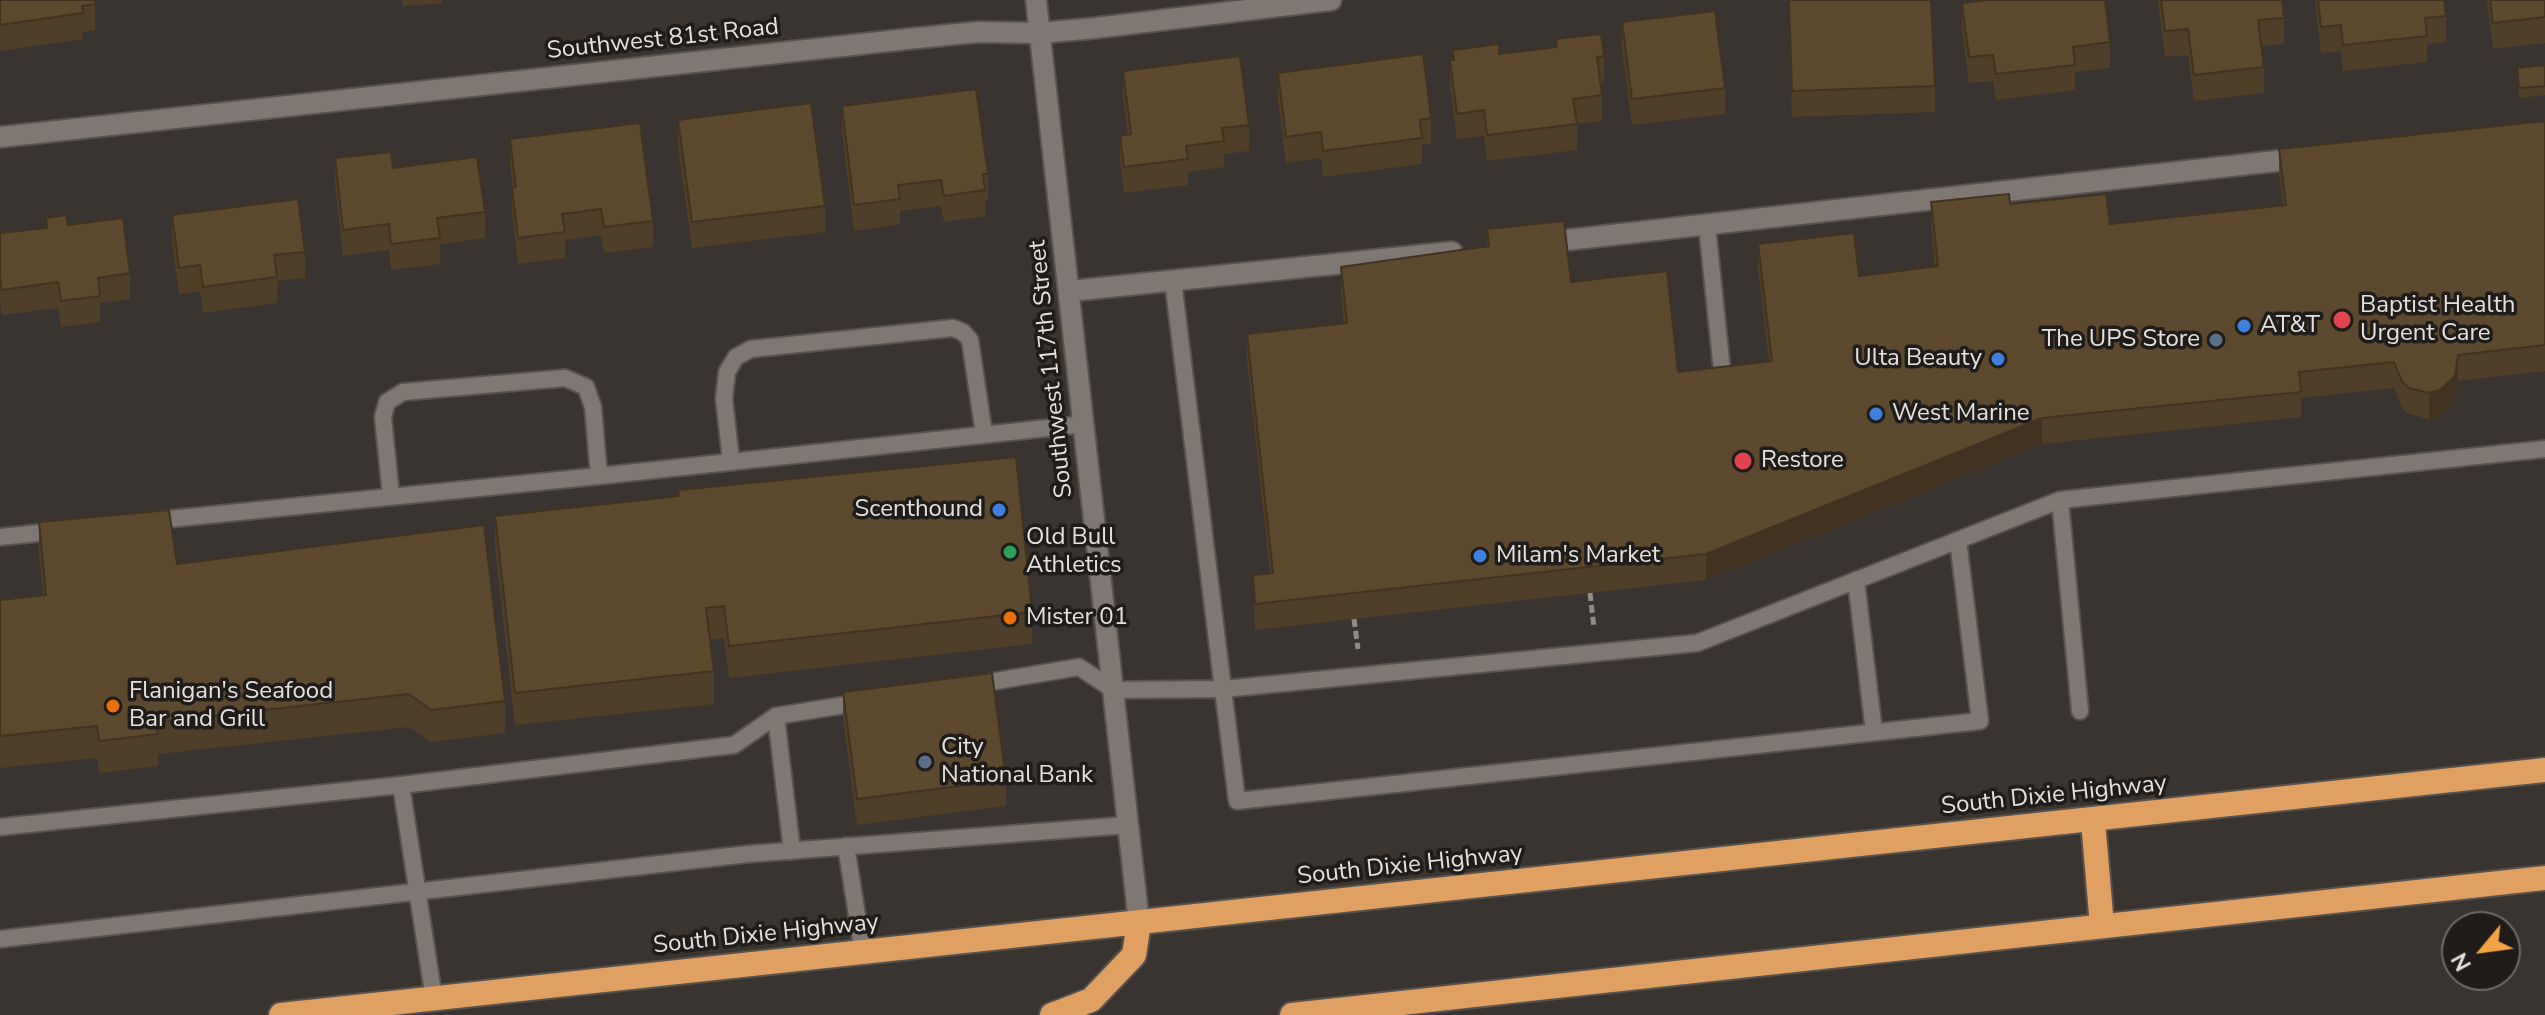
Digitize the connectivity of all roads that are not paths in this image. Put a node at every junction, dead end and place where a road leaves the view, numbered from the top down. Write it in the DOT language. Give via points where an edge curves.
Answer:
graph roads {
  1 [pos="1036,0"];
  2 [pos="1331,0"];
  3 [pos="1040,33"];
  4 [pos="0,137"];
  5 [pos="2324,156"];
  6 [pos="1707,226"];
  7 [pos="1519,245"];
  8 [pos="1472,250"];
  9 [pos="1173,281"];
  10 [pos="1070,291"];
  11 [pos="1723,380"];
  12 [pos="1085,424"];
  13 [pos="984,434"];
  14 [pos="2545,449"];
  15 [pos="731,460"];
  16 [pos="599,476"];
  17 [pos="391,496"];
  18 [pos="2060,500"];
  19 [pos="125,524"];
  20 [pos="78,529"];
  21 [pos="0,537"];
  22 [pos="1958,540"];
  23 [pos="1856,580"];
  24 [pos="949,688"];
  25 [pos="1223,689"];
  26 [pos="1114,690"];
  27 [pos="886,698"];
  28 [pos="2080,711"];
  29 [pos="776,716"];
  30 [pos="1874,732"];
  31 [pos="2545,770"];
  32 [pos="401,785"];
  33 [pos="2093,821"];
  34 [pos="1128,825"];
  35 [pos="0,827"];
  36 [pos="846,846"];
  37 [pos="792,851"];
  38 [pos="2545,878"];
  39 [pos="417,892"];
  40 [pos="1139,923"];
  41 [pos="2102,926"];
  42 [pos="0,939"];
  43 [pos="863,953"];
  44 [pos="434,1007"];
  45 [pos="281,1015"];
  46 [pos="1052,1015"];
  47 [pos="1292,1015"];
  1 -- 3 [label="street, Southwest 117th Street"];
  2 -- 3 [label="street, Southwest 81st Road"];
  3 -- 4 [label="street, Southwest 81st Road" via="948,35"];
  3 -- 10 [label="street, Southwest 117th Street"];
  5 -- 6 [label="street"];
  6 -- 7 [label="street"];
  6 -- 11 [label="lane"];
  8 -- 9 [label="street"];
  9 -- 10 [label="street"];
  9 -- 25 [label="lane"];
  10 -- 12 [label="street, Southwest 117th Street"];
  12 -- 13 [label="lane"];
  12 -- 26 [label="street, Southwest 117th Street"];
  13 -- 15 [label="lane"];
  13 -- 15 [label="lane" via="970,340 953,328 751,349 736,357 727,372 724,399"];
  14 -- 18 [label="lane"];
  15 -- 16 [label="lane"];
  16 -- 17 [label="lane"];
  16 -- 17 [label="lane" via="593,407 586,387 565,378 403,392 387,402 383,417"];
  17 -- 19 [label="lane"];
  18 -- 22 [label="lane"];
  18 -- 28 [label="lane"];
  20 -- 21 [label="lane"];
  22 -- 23 [label="lane"];
  22 -- 30 [label="lane" via="1980,721"];
  23 -- 25 [label="lane" via="1697,643"];
  23 -- 30 [label="lane"];
  24 -- 26 [label="lane" via="1079,667"];
  25 -- 26 [label="lane"];
  25 -- 30 [label="lane" via="1237,801"];
  26 -- 34 [label="street, Southwest 117th Street"];
  27 -- 29 [label="lane"];
  29 -- 32 [label="lane" via="734,745"];
  29 -- 37 [label="lane"];
  31 -- 33 [label="highway, South Dixie Highway"];
  32 -- 35 [label="lane"];
  32 -- 39 [label="lane"];
  33 -- 40 [label="highway, South Dixie Highway"];
  33 -- 41 [label="highway"];
  34 -- 36 [label="lane"];
  34 -- 40 [label="street, Southwest 117th Street"];
  36 -- 37 [label="lane"];
  36 -- 43 [label="lane"];
  37 -- 39 [label="lane"];
  38 -- 41 [label="highway"];
  39 -- 42 [label="lane"];
  39 -- 44 [label="lane"];
  40 -- 43 [label="highway, South Dixie Highway"];
  40 -- 46 [label="highway" via="1134,955 1091,1000"];
  41 -- 47 [label="highway"];
  43 -- 44 [label="highway, South Dixie Highway"];
  44 -- 45 [label="highway, South Dixie Highway"];
}
